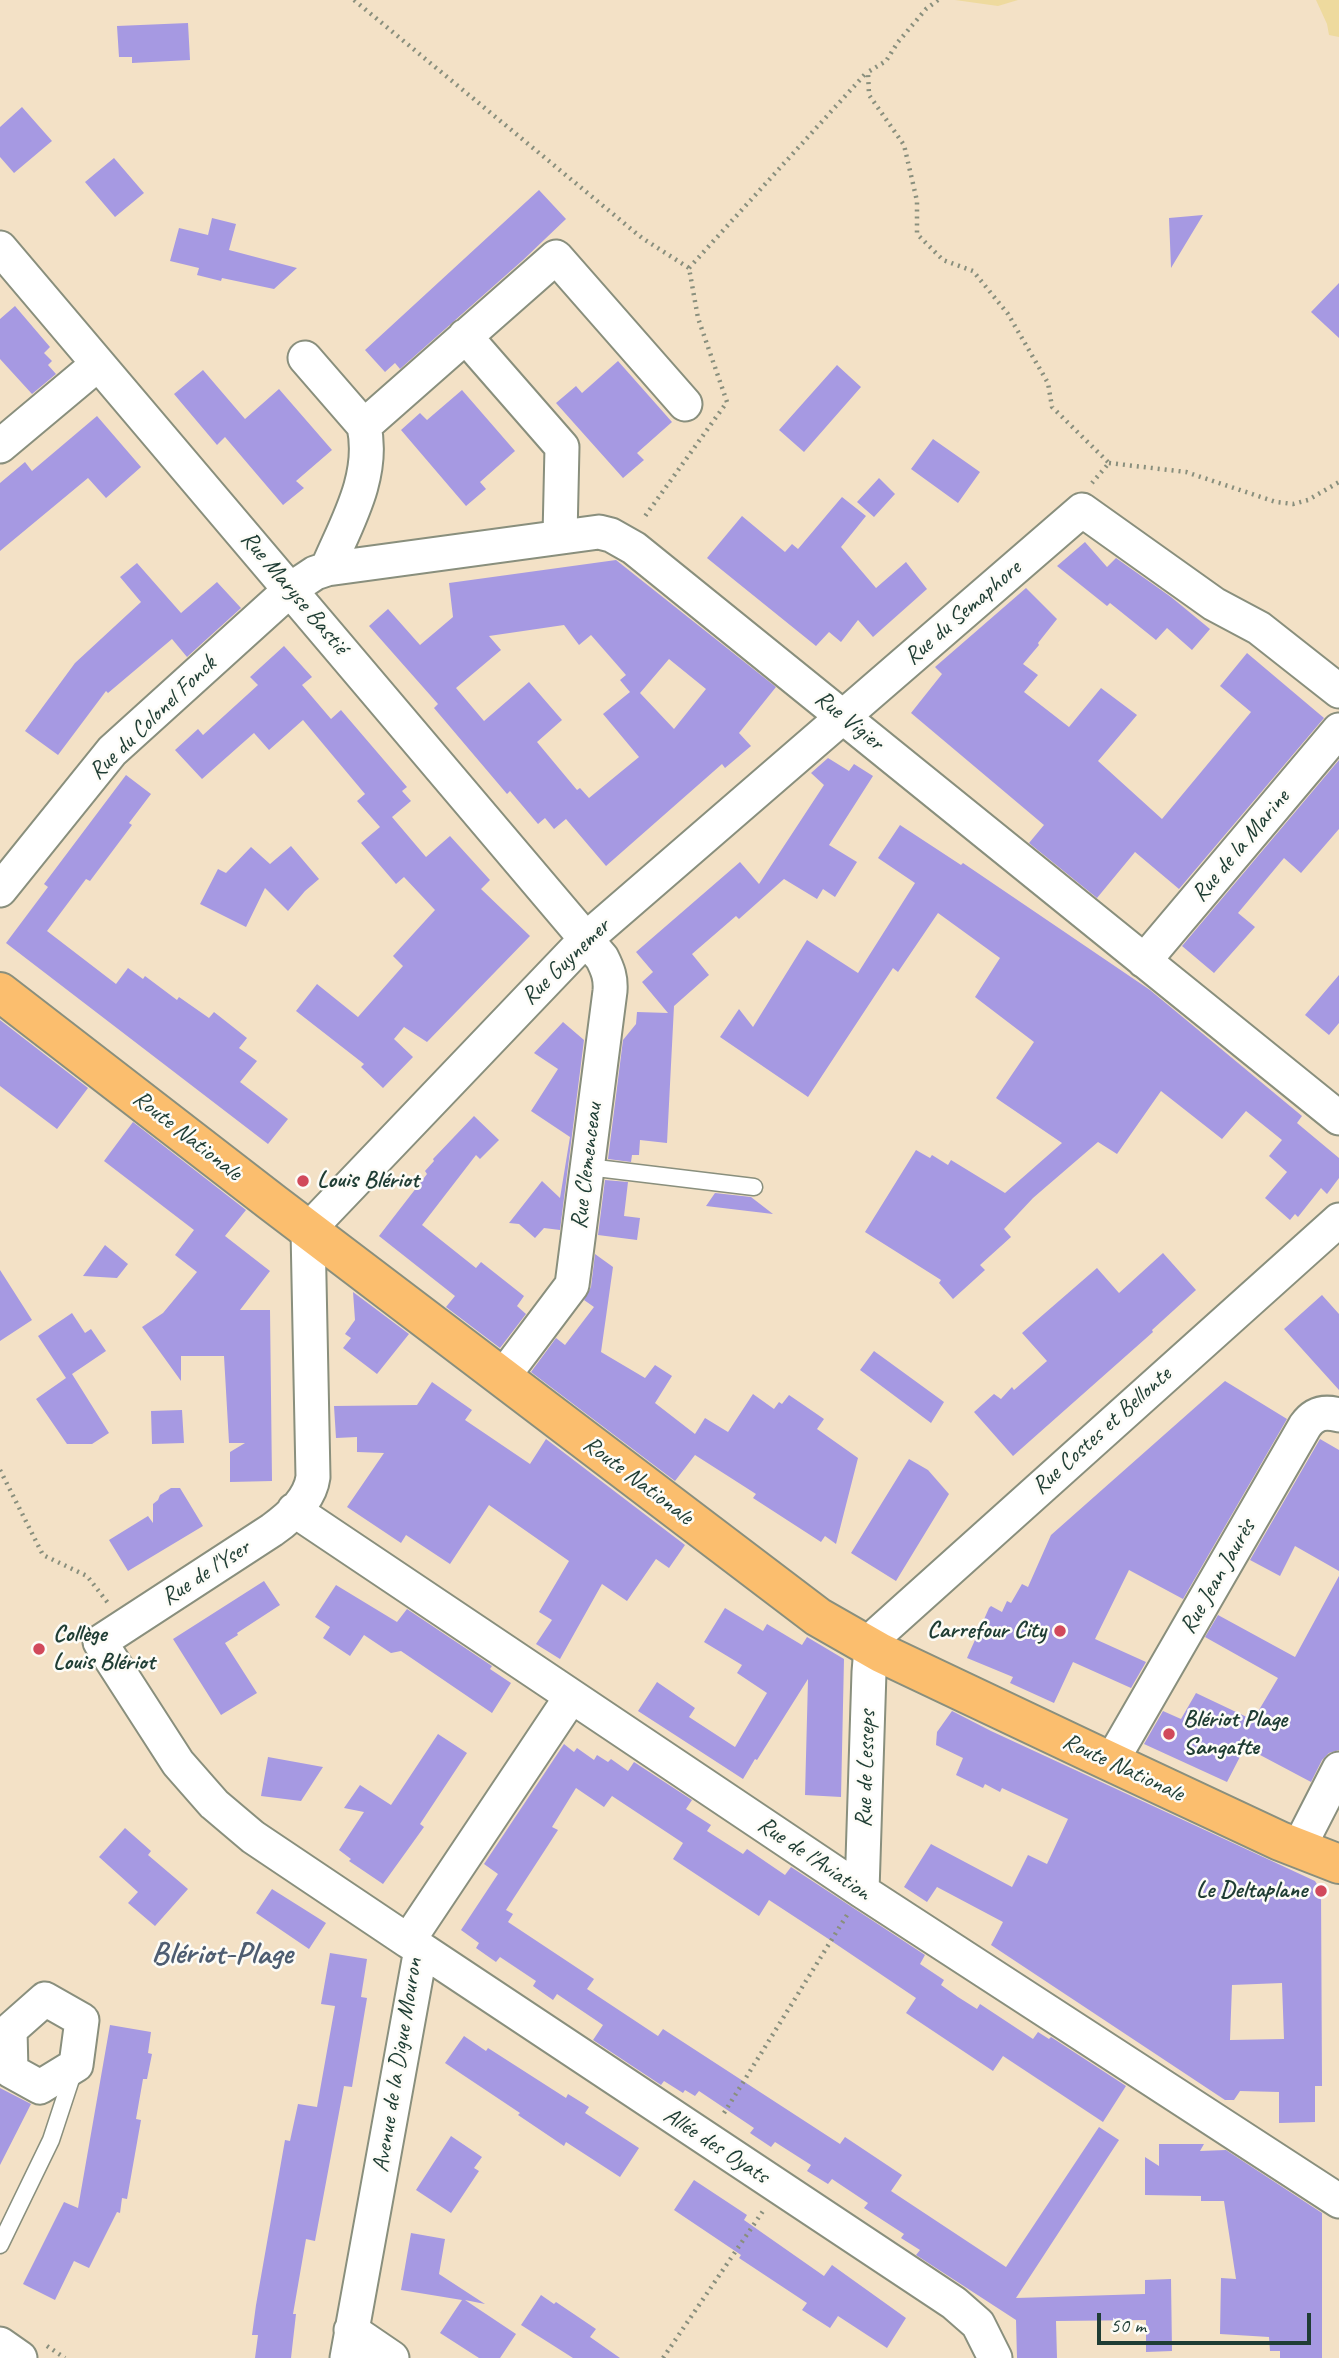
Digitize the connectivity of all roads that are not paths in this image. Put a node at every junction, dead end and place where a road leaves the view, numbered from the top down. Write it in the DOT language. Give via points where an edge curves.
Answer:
graph roads {
  1 [pos="0,248"];
  2 [pos="465,336"];
  3 [pos="305,358"];
  4 [pos="98,364"];
  5 [pos="685,404"];
  6 [pos="364,426"];
  7 [pos="0,446"];
  8 [pos="560,536"];
  9 [pos="327,569"];
  10 [pos="291,589"];
  11 [pos="1339,691"];
  12 [pos="844,717"];
  13 [pos="1339,730"];
  14 [pos="0,890"];
  15 [pos="586,939"];
  16 [pos="1144,961"];
  17 [pos="0,992"];
  18 [pos="1339,1118"];
  19 [pos="587,1167"];
  20 [pos="754,1187"];
  21 [pos="1339,1220"];
  22 [pos="308,1230"];
  23 [pos="502,1378"];
  24 [pos="1339,1415"];
  25 [pos="295,1510"];
  26 [pos="871,1647"];
  27 [pos="571,1696"];
  28 [pos="1111,1762"];
  29 [pos="1339,1769"];
  30 [pos="1298,1849"];
  31 [pos="1339,1864"];
  32 [pos="862,1891"];
  33 [pos="414,1945"];
  34 [pos="5,2028"];
  35 [pos="76,2065"];
  36 [pos="1339,2201"];
  37 [pos="0,2245"];
  38 [pos="0,2344"];
  39 [pos="349,2344"];
  40 [pos="20,2358"];
  41 [pos="392,2358"];
  42 [pos="995,2358"];
  1 -- 4 [label="street, Rue Maryse Bastié"];
  2 -- 5 [label="street" via="556,257"];
  2 -- 6 [label="street"];
  2 -- 8 [label="street" via="562,447"];
  3 -- 6 [label="street"];
  4 -- 7 [label="street"];
  4 -- 10 [label="street, Rue Maryse Bastié"];
  6 -- 9 [label="street" via="366,472"];
  8 -- 9 [label="street, Rue Vigier"];
  8 -- 12 [label="street, Rue Vigier" via="599,532 623,540"];
  9 -- 10 [label="street, Rue Vigier"];
  10 -- 14 [label="street, Rue du Colonel Fonck" via="111,751"];
  10 -- 15 [label="street, Rue Maryse Bastié"];
  11 -- 12 [label="street, Rue du Semaphore" via="1259,628 1214,604 1082,510"];
  12 -- 15 [label="street, Rue Guynemer"];
  12 -- 16 [label="street, Rue Vigier"];
  13 -- 16 [label="street, Rue de la Marine"];
  15 -- 19 [label="street, Rue Clemenceau" via="610,975"];
  15 -- 22 [label="street, Rue Guynemer"];
  16 -- 18 [label="street, Rue Vigier"];
  17 -- 22 [label="main road, Route Nationale"];
  19 -- 20 [label="lane"];
  19 -- 23 [label="street, Rue Clemenceau" via="572,1285"];
  21 -- 26 [label="street, Rue Costes et Bellonte" via="886,1624"];
  22 -- 23 [label="main road, Route Nationale"];
  22 -- 25 [label="street, Rue de l'Yser" via="313,1477 308,1494"];
  23 -- 26 [label="main road, Route Nationale" via="800,1605"];
  24 -- 28 [label="street, Rue Jean Jaurès" via="1323,1413 1305,1426"];
  25 -- 27 [label="street, Rue de l'Aviation"];
  25 -- 33 [label="street, Rue de l'Yser" via="272,1530 100,1642 201,1791 253,1837"];
  26 -- 28 [label="main road, Route Nationale"];
  26 -- 32 [label="street, Rue de Lesseps"];
  27 -- 32 [label="street, Rue de l'Aviation"];
  27 -- 33 [label="street, Avenue de la Digue Mouron"];
  28 -- 30 [label="main road, Route Nationale"];
  29 -- 30 [label="street"];
  30 -- 31 [label="main road, Route Nationale"];
  32 -- 36 [label="street, Rue de l'Aviation"];
  33 -- 39 [label="street, Avenue de la Digue Mouron"];
  33 -- 42 [label="street, Allée des Oyats" via="954,2303 978,2324"];
  34 -- 35 [label="street" via="11,2071 40,2087"];
  34 -- 35 [label="street" via="46,1999 82,2020"];
  35 -- 37 [label="lane" via="51,2140"];
  38 -- 40 [label="street"];
  39 -- 41 [label="street"];
}
